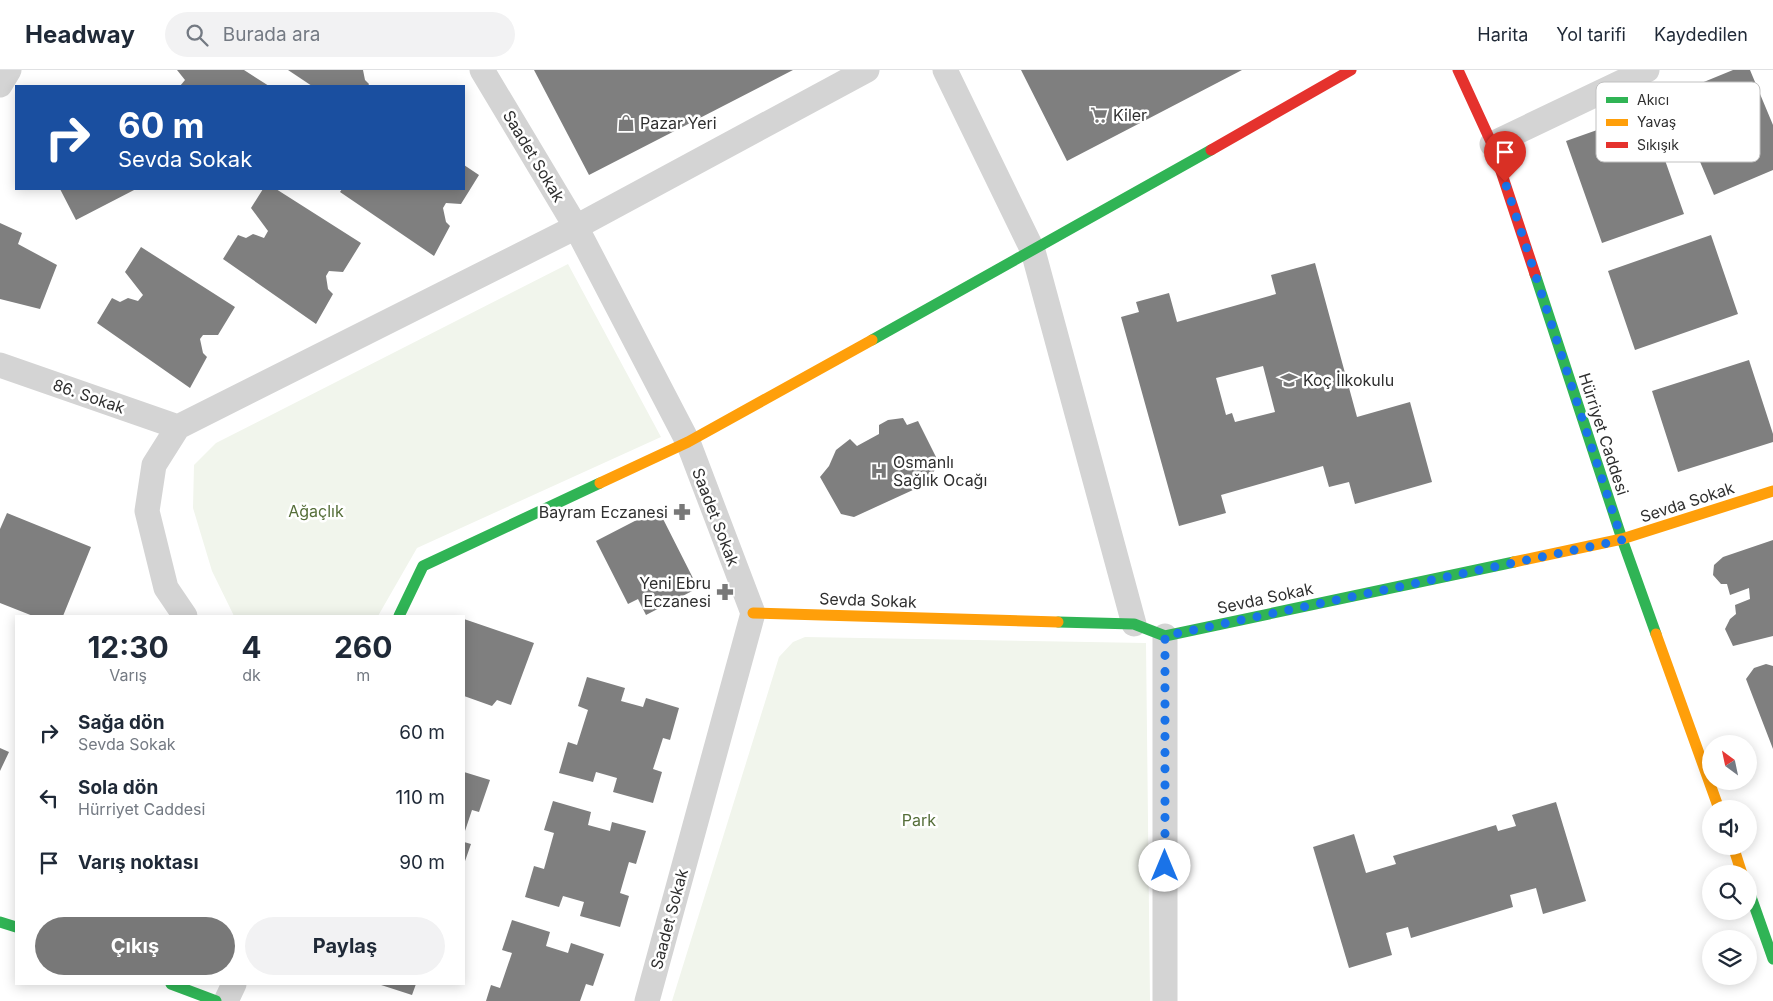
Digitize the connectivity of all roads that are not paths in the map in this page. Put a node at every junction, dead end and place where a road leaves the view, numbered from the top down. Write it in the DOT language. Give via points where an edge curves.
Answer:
graph roads {
  1 [pos="9,70"];
  2 [pos="482,70"];
  3 [pos="867,70"];
  4 [pos="945,70"];
  5 [pos="1351,70"];
  6 [pos="1458,70"];
  7 [pos="1648,70"];
  8 [pos="1623,82"];
  9 [pos="0,85"];
  10 [pos="1596,95"];
  11 [pos="1492,144"];
  12 [pos="576,227"];
  13 [pos="1033,251"];
  14 [pos="0,365"];
  15 [pos="178,427"];
  16 [pos="688,442"];
  17 [pos="1773,491"];
  18 [pos="1622,540"];
  19 [pos="753,613"];
  20 [pos="183,615"];
  21 [pos="400,615"];
  22 [pos="1134,624"];
  23 [pos="1165,636"];
  24 [pos="1716,800"];
  25 [pos="1757,913"];
  26 [pos="0,922"];
  27 [pos="15,928"];
  28 [pos="1773,958"];
  29 [pos="234,985"];
  30 [pos="183,992"];
  31 [pos="216,1001"];
  32 [pos="226,1001"];
  33 [pos="647,1001"];
  34 [pos="1165,1001"];
  1 -- 9 [label="street"];
  2 -- 12 [label="street, Saadet Sokak"];
  3 -- 12 [label="street"];
  4 -- 13 [label="street"];
  5 -- 13 [label="street"];
  6 -- 11 [label="street, Hürriyet Caddesi"];
  7 -- 8 [label="street"];
  10 -- 11 [label="street"];
  11 -- 18 [label="street, Hürriyet Caddesi"];
  12 -- 15 [label="street"];
  12 -- 16 [label="street, Saadet Sokak"];
  13 -- 16 [label="street"];
  13 -- 22 [label="street"];
  14 -- 15 [label="street, 86. Sokak"];
  15 -- 20 [label="street" via="154,466 147,511 166,588"];
  16 -- 19 [label="street, Saadet Sokak"];
  16 -- 21 [label="street" via="423,566"];
  17 -- 18 [label="street, Sevda Sokak"];
  18 -- 23 [label="street, Sevda Sokak"];
  18 -- 24 [label="street, Hürriyet Caddesi"];
  19 -- 22 [label="street, Sevda Sokak"];
  19 -- 33 [label="street, Saadet Sokak"];
  22 -- 23 [label="street, Sevda Sokak"];
  23 -- 34 [label="street"];
  25 -- 28 [label="street"];
  26 -- 27 [label="street"];
  29 -- 32 [label="street"];
  30 -- 31 [label="street"];
}
